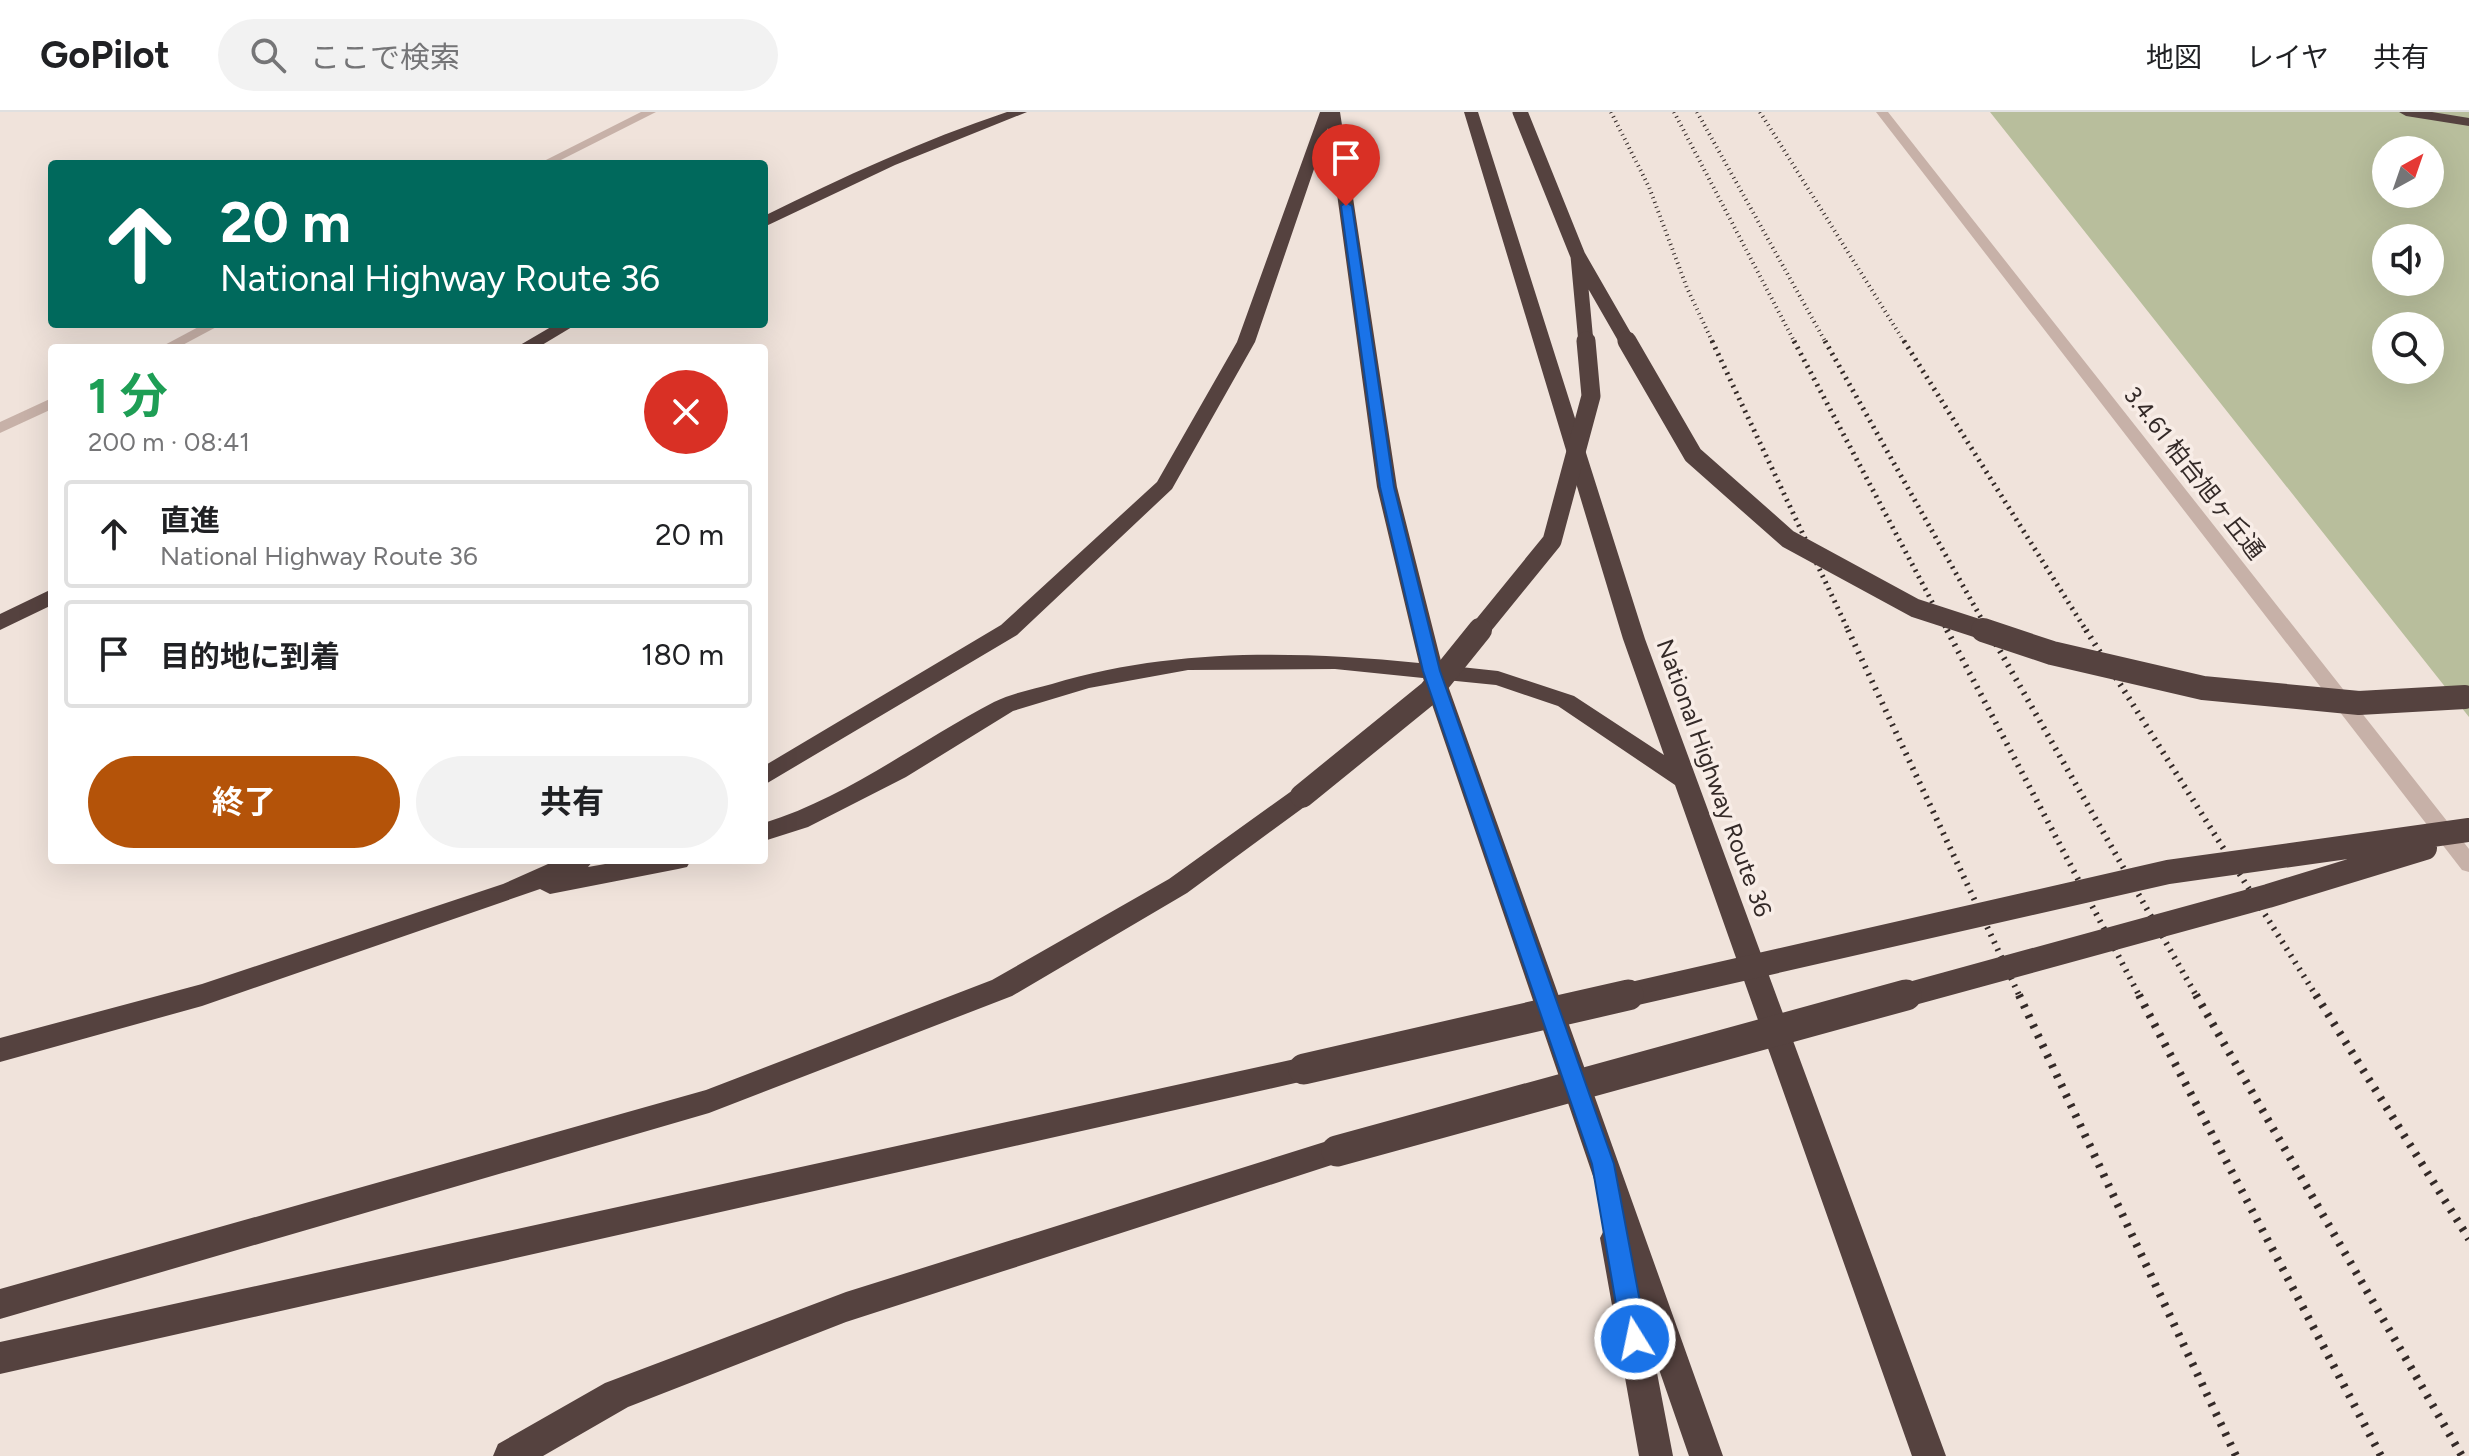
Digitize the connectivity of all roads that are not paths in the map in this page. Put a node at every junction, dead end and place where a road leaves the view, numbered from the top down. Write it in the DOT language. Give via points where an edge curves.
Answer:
graph roads {
  1 [pos="650,112"];
  2 [pos="1020,112"];
  3 [pos="1327,112"];
  4 [pos="1333,112"];
  5 [pos="1471,112"];
  6 [pos="1520,112"];
  7 [pos="1882,112"];
  8 [pos="2406,112"];
  9 [pos="2469,122"];
  10 [pos="552,160"];
  11 [pos="768,220"];
  12 [pos="1578,256"];
  13 [pos="207,328"];
  14 [pos="562,328"];
  15 [pos="174,344"];
  16 [pos="532,344"];
  17 [pos="48,405"];
  18 [pos="0,428"];
  19 [pos="48,598"];
  20 [pos="0,623"];
  21 [pos="1432,671"];
  22 [pos="2467,696"];
  23 [pos="768,775"];
  24 [pos="1685,780"];
  25 [pos="768,831"];
  26 [pos="2469,832"];
  27 [pos="572,864"];
  28 [pos="657,864"];
  29 [pos="2469,864"];
  30 [pos="512,891"];
  31 [pos="0,1050"];
  32 [pos="1603,1164"];
  33 [pos="0,1304"];
  34 [pos="0,1358"];
  35 [pos="510,1456"];
  36 [pos="1656,1456"];
  37 [pos="1706,1456"];
  38 [pos="1929,1456"];
  1 -- 10 [label="street"];
  2 -- 11 [label="highway" via="864,171"];
  3 -- 23 [label="highway" via="1246,342 1165,485 1009,630"];
  4 -- 21 [label="highway" via="1387,487"];
  5 -- 24 [label="highway, National Highway Route 36" via="1634,639"];
  6 -- 12 [label="highway, bridge"];
  7 -- 29 [label="street, 3.4.61 柏台旭ヶ丘通"];
  8 -- 9 [label="highway"];
  12 -- 22 [label="highway, bridge" via="1693,455 1788,539 1915,608 2052,653 2203,688 2359,703"];
  12 -- 33 [label="highway, bridge" via="1591,396 1552,541 1430,692 1302,796 1178,886 1002,988 709,1101"];
  13 -- 15 [label="street"];
  14 -- 16 [label="highway"];
  17 -- 18 [label="street"];
  19 -- 20 [label="highway"];
  21 -- 24 [label="highway" via="1498,678 1566,701"];
  21 -- 25 [label="highway" via="1335,662 1188,663 1087,681 1005,706 898,771 799,821"];
  21 -- 32 [label="highway"];
  24 -- 38 [label="highway, National Highway Route 36"];
  26 -- 34 [label="highway, bridge" via="2168,872"];
  26 -- 35 [label="highway, bridge" via="2253,900 1337,1151 846,1307 617,1395"];
  27 -- 30 [label="highway"];
  28 -- 30 [label="highway"];
  30 -- 31 [label="highway" via="202,995"];
  32 -- 36 [label="highway"];
  32 -- 37 [label="highway"];
}
